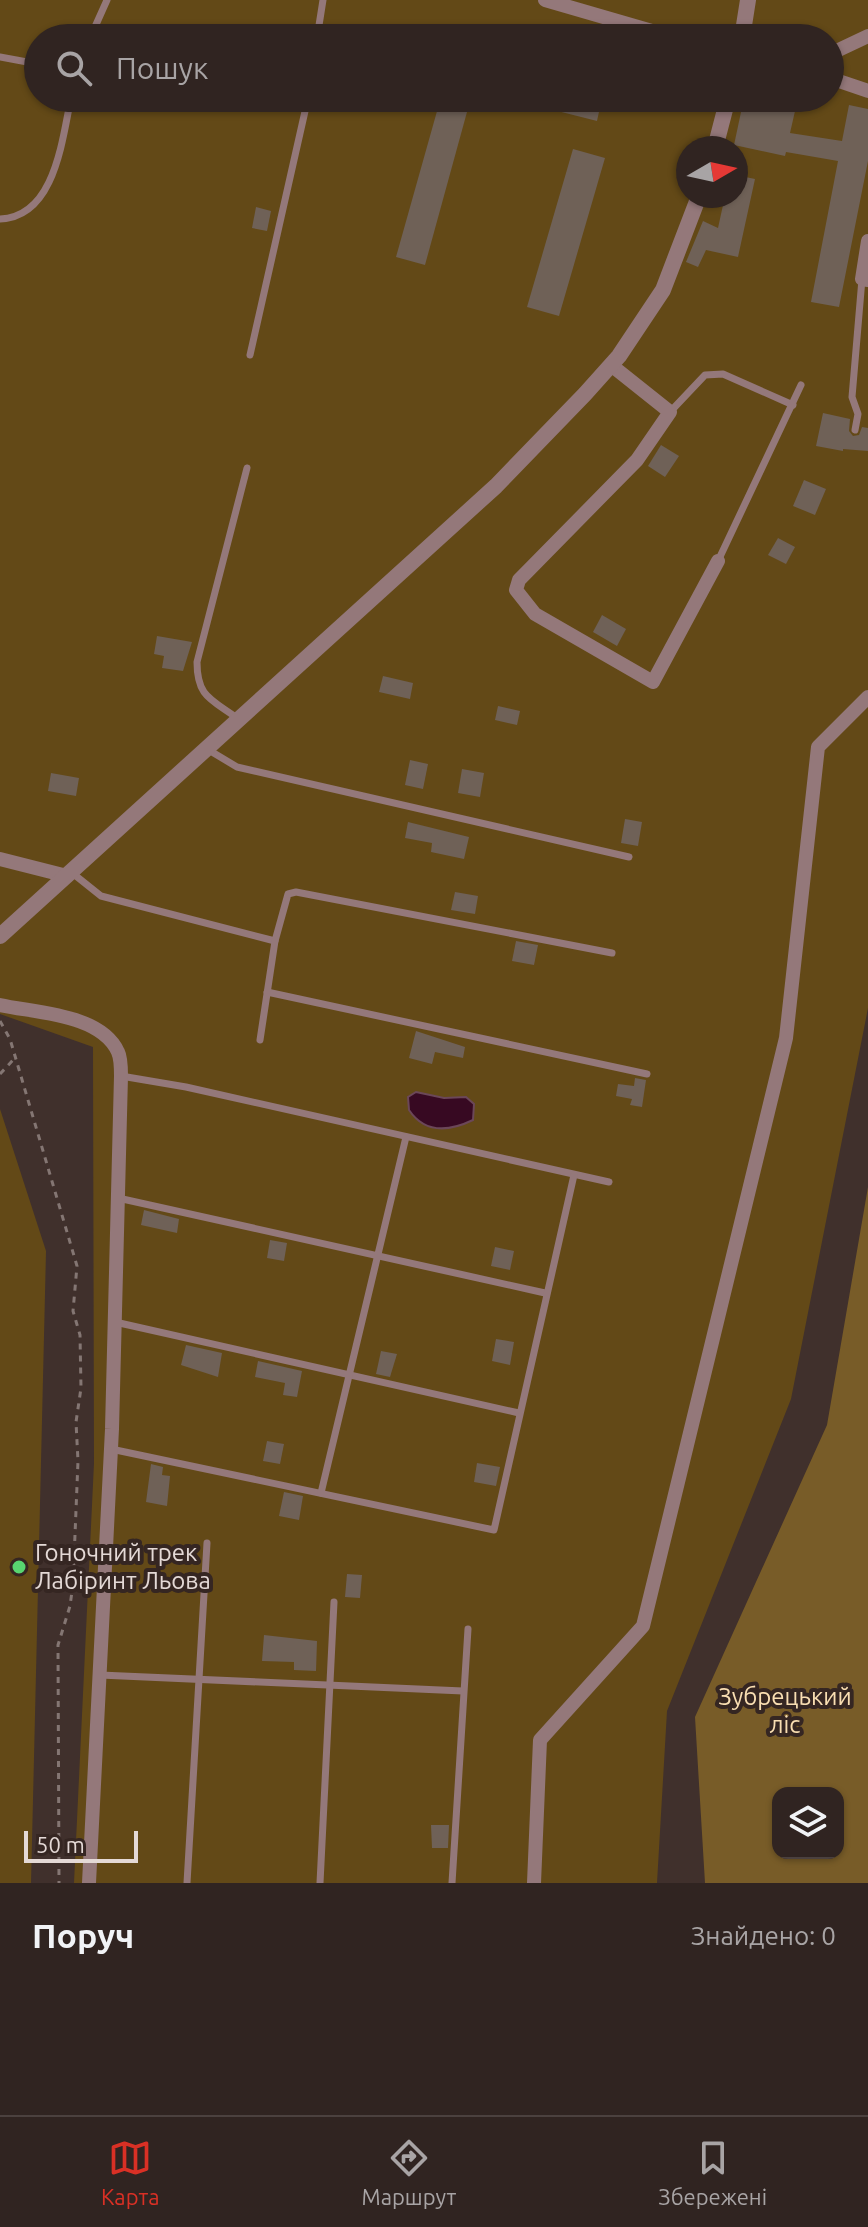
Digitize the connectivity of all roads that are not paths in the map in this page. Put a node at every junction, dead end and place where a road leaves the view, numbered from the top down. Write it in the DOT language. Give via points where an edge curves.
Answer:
graph roads {
  1 [pos="107,0"];
  2 [pos="323,0"];
  3 [pos="545,0"];
  4 [pos="748,0"];
  5 [pos="96,24"];
  6 [pos="319,24"];
  7 [pos="628,24"];
  8 [pos="744,24"];
  9 [pos="868,36"];
  10 [pos="844,47"];
  11 [pos="0,57"];
  12 [pos="24,61"];
  13 [pos="844,83"];
  14 [pos="868,91"];
  15 [pos="68,112"];
  16 [pos="305,112"];
  17 [pos="724,112"];
  18 [pos="718,136"];
  19 [pos="694,208"];
  20 [pos="0,219"];
  21 [pos="868,241"];
  22 [pos="865,280"];
  23 [pos="250,355"];
  24 [pos="611,365"];
  25 [pos="801,385"];
  26 [pos="793,405"];
  27 [pos="670,412"];
  28 [pos="868,412"];
  29 [pos="858,414"];
  30 [pos="855,430"];
  31 [pos="247,468"];
  32 [pos="718,561"];
  33 [pos="868,697"];
  34 [pos="239,719"];
  35 [pos="207,749"];
  36 [pos="629,857"];
  37 [pos="0,859"];
  38 [pos="69,874"];
  39 [pos="0,936"];
  40 [pos="275,941"];
  41 [pos="612,953"];
  42 [pos="267,992"];
  43 [pos="0,1005"];
  44 [pos="260,1040"];
  45 [pos="647,1074"];
  46 [pos="121,1076"];
  47 [pos="406,1137"];
  48 [pos="574,1175"];
  49 [pos="609,1182"];
  50 [pos="118,1198"];
  51 [pos="378,1256"];
  52 [pos="545,1293"];
  53 [pos="115,1322"];
  54 [pos="350,1374"];
  55 [pos="519,1413"];
  56 [pos="111,1449"];
  57 [pos="321,1493"];
  58 [pos="207,1543"];
  59 [pos="334,1602"];
  60 [pos="468,1629"];
  61 [pos="100,1675"];
  62 [pos="199,1679"];
  63 [pos="330,1685"];
  64 [pos="463,1691"];
  65 [pos="89,1883"];
  66 [pos="187,1883"];
  67 [pos="320,1883"];
  68 [pos="452,1883"];
  69 [pos="534,1883"];
  1 -- 5 [label="lane"];
  2 -- 6 [label="lane"];
  3 -- 7 [label="street"];
  4 -- 8 [label="street"];
  9 -- 10 [label="street"];
  11 -- 12 [label="lane"];
  13 -- 14 [label="street"];
  15 -- 20 [label="lane" via="57,162 43,193 27,213"];
  16 -- 23 [label="lane"];
  17 -- 18 [label="street"];
  19 -- 24 [label="street" via="663,290"];
  21 -- 22 [label="street"];
  22 -- 29 [label="lane" via="852,397"];
  24 -- 27 [label="street"];
  24 -- 34 [label="street" via="496,486"];
  25 -- 26 [label="lane"];
  26 -- 27 [label="lane" via="712,373"];
  26 -- 32 [label="lane"];
  27 -- 32 [label="street" via="637,460 519,580 516,590 535,614 653,682"];
  28 -- 29 [label="lane"];
  29 -- 30 [label="lane"];
  31 -- 34 [label="lane" via="197,662 197,684 203,694"];
  33 -- 69 [label="street" via="818,747 786,1038 643,1626 540,1740"];
  34 -- 35 [label="street"];
  35 -- 36 [label="lane" via="237,767"];
  35 -- 38 [label="street"];
  37 -- 38 [label="street"];
  38 -- 39 [label="street"];
  38 -- 40 [label="lane" via="101,896"];
  40 -- 41 [label="lane" via="284,902 296,892"];
  40 -- 42 [label="lane"];
  42 -- 44 [label="lane"];
  42 -- 45 [label="lane"];
  43 -- 46 [label="street" via="85,1023 105,1034 119,1053"];
  46 -- 47 [label="lane"];
  46 -- 50 [label="street"];
  47 -- 48 [label="lane"];
  47 -- 51 [label="lane"];
  48 -- 49 [label="lane"];
  48 -- 52 [label="lane"];
  50 -- 51 [label="lane"];
  50 -- 53 [label="street"];
  51 -- 52 [label="lane"];
  51 -- 54 [label="lane"];
  52 -- 55 [label="lane"];
  53 -- 54 [label="lane"];
  53 -- 56 [label="street"];
  54 -- 55 [label="lane"];
  54 -- 57 [label="lane"];
  55 -- 57 [label="lane" via="494,1530"];
  56 -- 57 [label="lane"];
  56 -- 61 [label="street"];
  58 -- 62 [label="lane"];
  59 -- 63 [label="lane"];
  60 -- 64 [label="lane"];
  61 -- 62 [label="lane"];
  61 -- 65 [label="street"];
  62 -- 63 [label="lane"];
  62 -- 66 [label="lane"];
  63 -- 64 [label="lane"];
  63 -- 67 [label="lane"];
  64 -- 68 [label="lane"];
}
